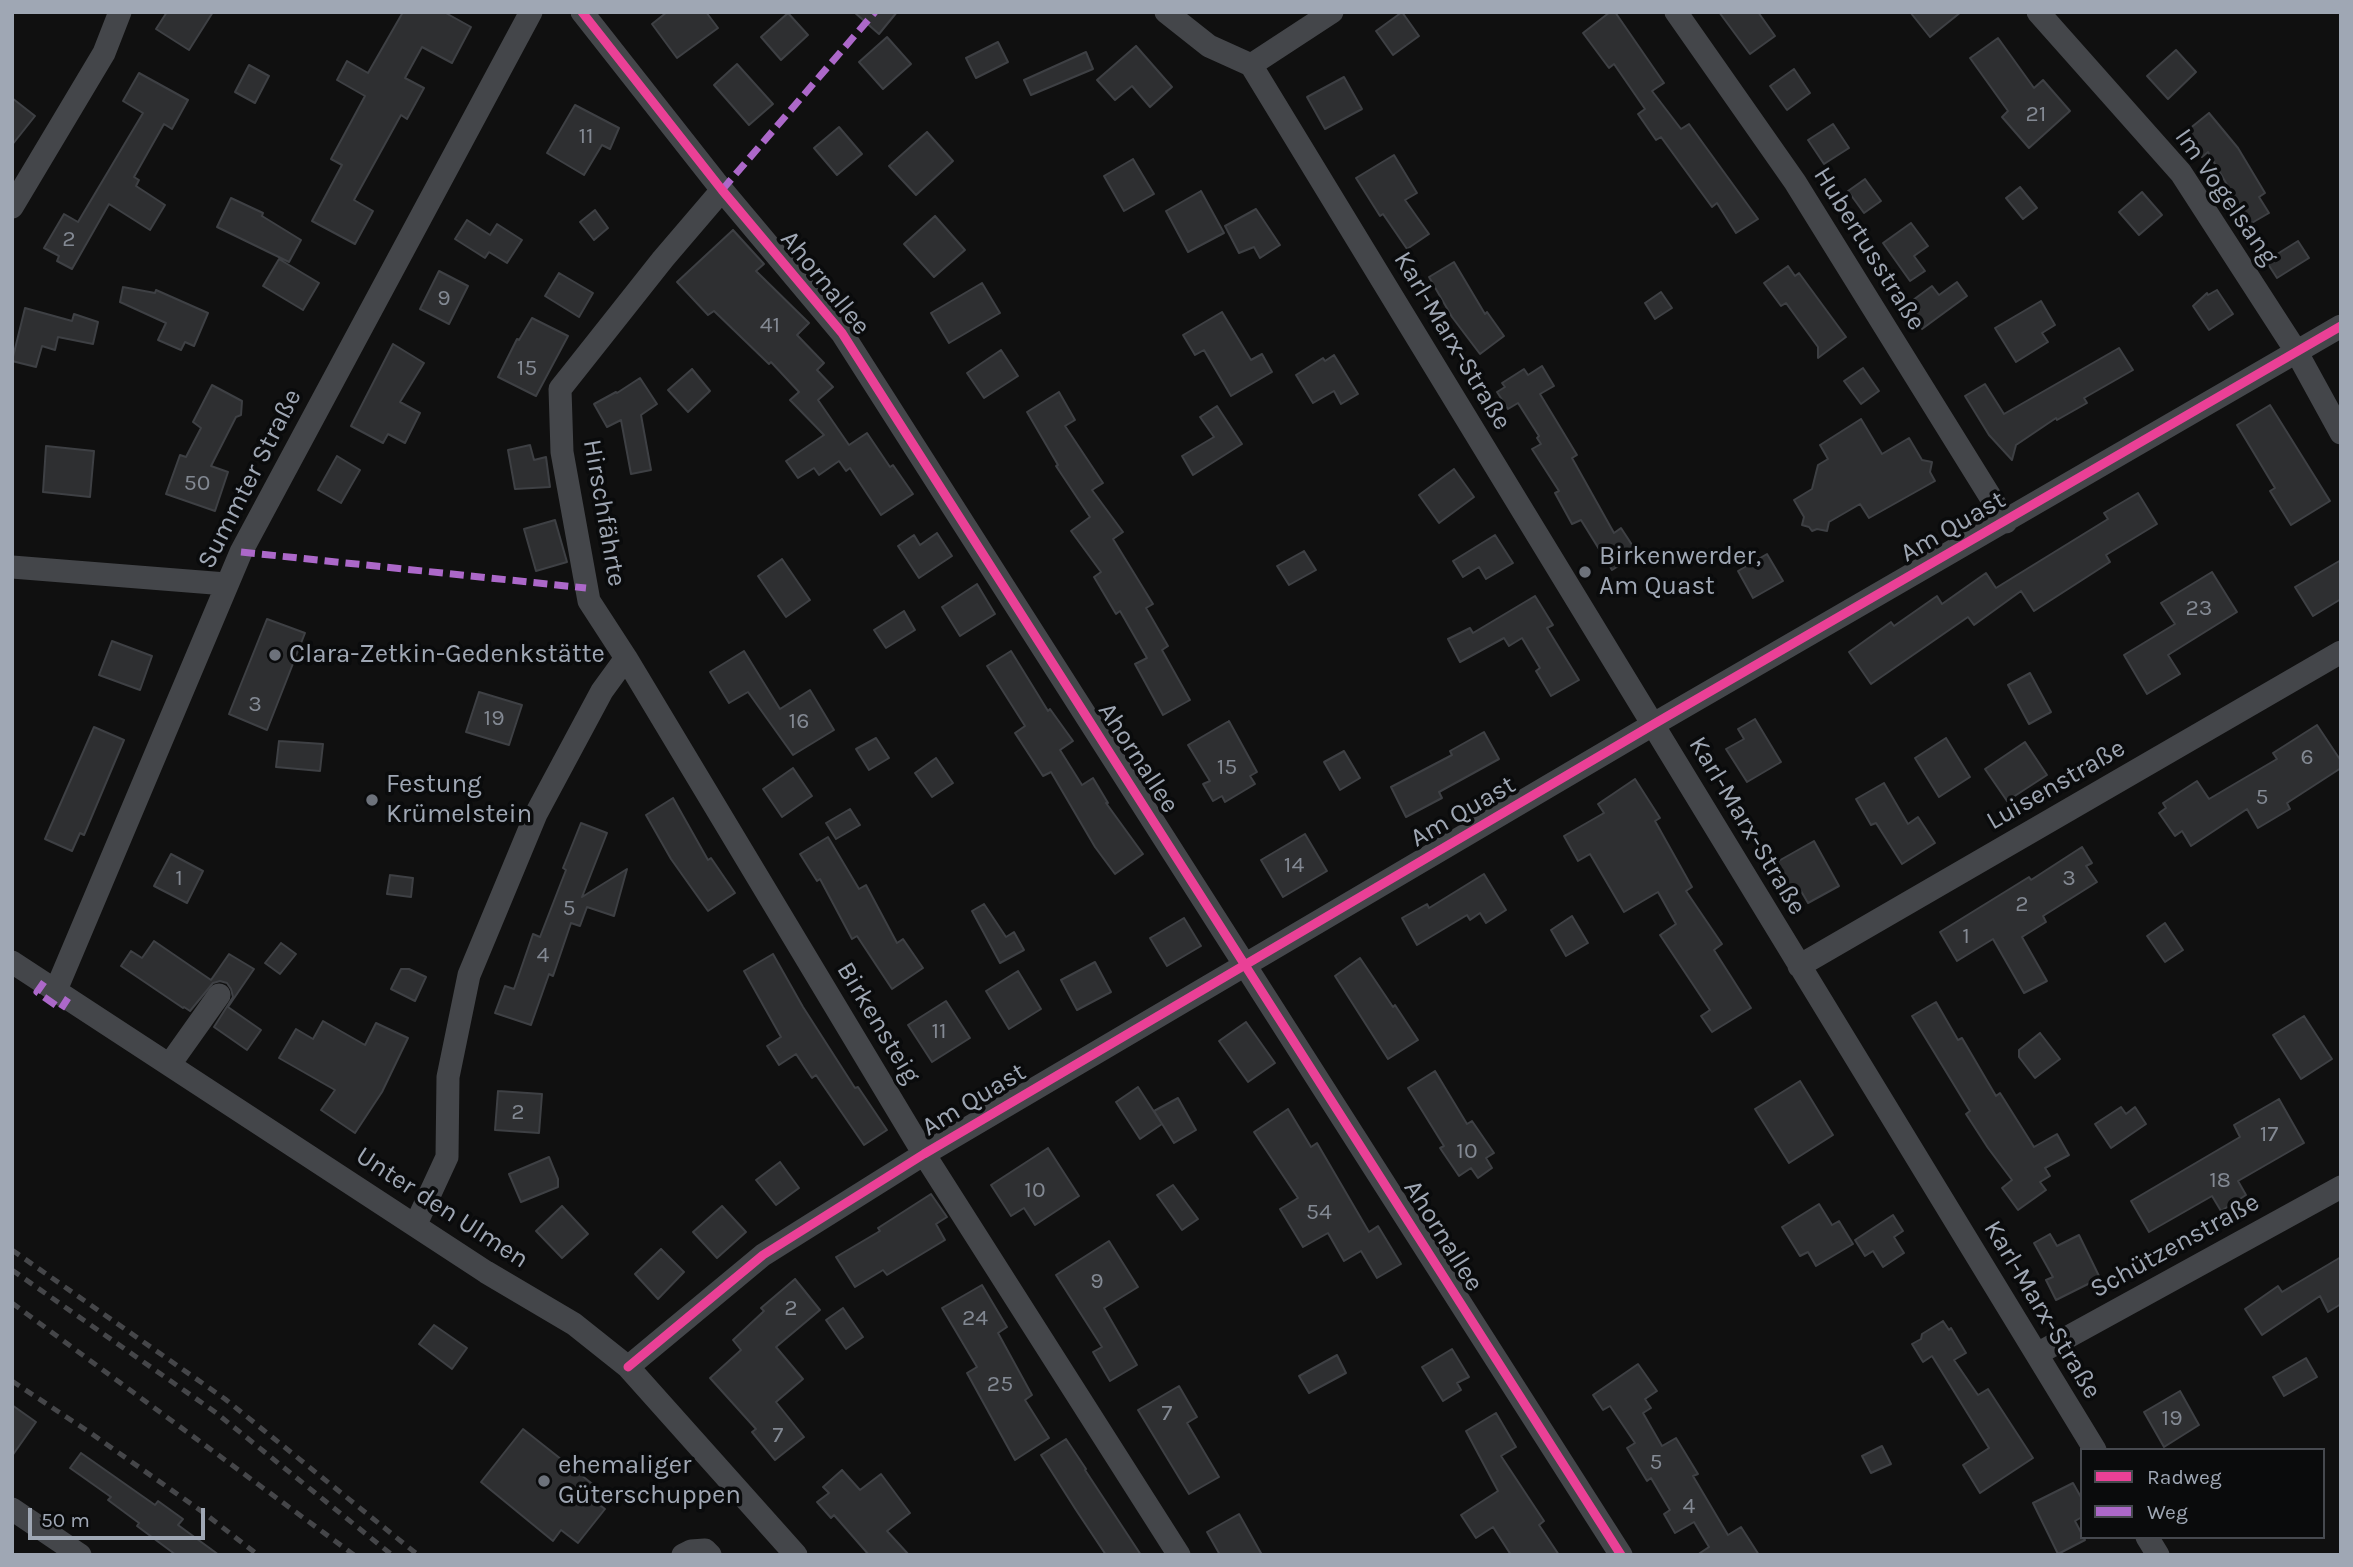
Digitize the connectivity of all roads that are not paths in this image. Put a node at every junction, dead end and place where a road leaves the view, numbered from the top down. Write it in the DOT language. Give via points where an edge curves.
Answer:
graph roads {
  1 [pos="120,12"];
  2 [pos="531,12"];
  3 [pos="582,12"];
  4 [pos="1166,12"];
  5 [pos="1332,12"];
  6 [pos="1676,12"];
  7 [pos="2038,12"];
  8 [pos="1251,65"];
  9 [pos="722,190"];
  10 [pos="12,208"];
  11 [pos="2341,326"];
  12 [pos="2296,351"];
  13 [pos="2341,433"];
  14 [pos="2006,522"];
  15 [pos="12,567"];
  16 [pos="226,584"];
  17 [pos="2341,652"];
  18 [pos="626,658"];
  19 [pos="1654,724"];
  20 [pos="12,962"];
  21 [pos="1245,964"];
  22 [pos="1799,966"];
  23 [pos="56,990"];
  24 [pos="219,995"];
  25 [pos="170,1064"];
  26 [pos="924,1154"];
  27 [pos="2341,1187"];
  28 [pos="416,1224"];
  29 [pos="2037,1354"];
  30 [pos="628,1367"];
  31 [pos="2094,1448"];
  32 [pos="12,1509"];
  33 [pos="2148,1539"];
  34 [pos="80,1555"];
  35 [pos="683,1555"];
  36 [pos="710,1555"];
  37 [pos="796,1555"];
  38 [pos="1179,1555"];
  39 [pos="1621,1555"];
  40 [pos="2158,1555"];
  1 -- 10 [label="street" via="104,53"];
  2 -- 16 [label="street, Summter Straße"];
  3 -- 9 [label="street, Ahornallee"];
  4 -- 8 [label="street" via="1209,46"];
  5 -- 8 [label="street"];
  6 -- 14 [label="street, Hubertusstraße" via="1795,182"];
  7 -- 12 [label="street, Im Vogelsang" via="2181,173"];
  8 -- 19 [label="street, Karl-Marx-Straße"];
  9 -- 18 [label="street, Hirschfährte" via="560,389 562,452 589,601"];
  9 -- 21 [label="street, Ahornallee" via="842,333"];
  11 -- 12 [label="street, Am Quast"];
  12 -- 13 [label="street, Im Vogelsang"];
  12 -- 14 [label="street, Am Quast"];
  14 -- 19 [label="street, Am Quast"];
  15 -- 16 [label="street"];
  16 -- 23 [label="street, Summter Straße"];
  17 -- 22 [label="street, Luisenstraße"];
  18 -- 26 [label="street, Birkensteig"];
  18 -- 28 [label="street" via="602,691 536,814 469,975 448,1077 447,1157"];
  19 -- 21 [label="street, Am Quast"];
  19 -- 22 [label="street, Karl-Marx-Straße"];
  20 -- 23 [label="street, Unter den Ulmen"];
  21 -- 26 [label="street, Am Quast"];
  21 -- 39 [label="street, Ahornallee"];
  22 -- 29 [label="street, Karl-Marx-Straße"];
  23 -- 25 [label="street, Unter den Ulmen"];
  24 -- 25 [label="street"];
  25 -- 28 [label="street, Unter den Ulmen"];
  26 -- 30 [label="street, Am Quast" via="763,1255"];
  26 -- 38 [label="street, Birkensteig"];
  27 -- 29 [label="street, Schützenstraße"];
  28 -- 30 [label="street, Unter den Ulmen" via="574,1324"];
  29 -- 31 [label="street, Karl-Marx-Straße"];
  30 -- 37 [label="street, Unter den Ulmen"];
  32 -- 34 [label="street"];
  33 -- 40 [label="street"];
  35 -- 36 [label="street" via="705,1550"];
}
